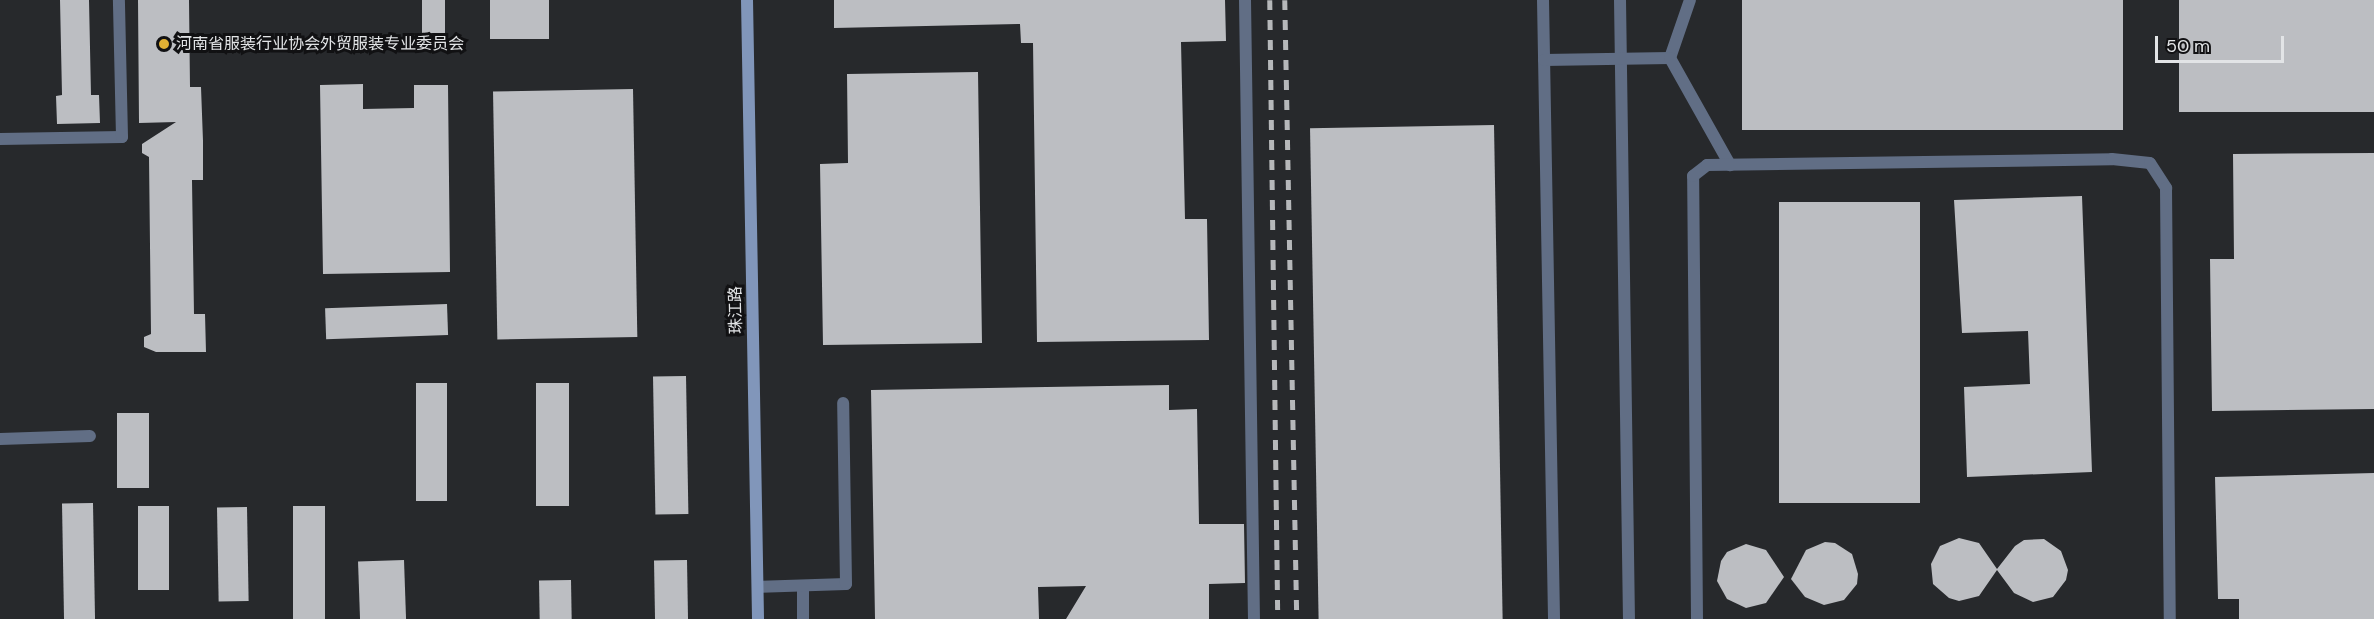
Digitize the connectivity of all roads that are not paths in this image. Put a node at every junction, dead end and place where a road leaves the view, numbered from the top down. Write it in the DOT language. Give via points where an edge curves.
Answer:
graph roads {
  1 [pos="119,0"];
  2 [pos="747,0"];
  3 [pos="1245,0"];
  4 [pos="1543,0"];
  5 [pos="1620,0"];
  6 [pos="1690,0"];
  7 [pos="1621,57"];
  8 [pos="1670,57"];
  9 [pos="1544,60"];
  10 [pos="0,139"];
  11 [pos="1730,165"];
  12 [pos="843,403"];
  13 [pos="90,436"];
  14 [pos="0,439"];
  15 [pos="803,586"];
  16 [pos="758,587"];
  17 [pos="758,619"];
  18 [pos="803,619"];
  19 [pos="1254,619"];
  20 [pos="1554,619"];
  21 [pos="1629,619"];
  22 [pos="1697,619"];
  23 [pos="2170,619"];
  1 -- 10 [label="street" via="122,137"];
  2 -- 16 [label="street, 珠江路"];
  3 -- 19 [label="street"];
  4 -- 9 [label="street"];
  5 -- 7 [label="street"];
  6 -- 8 [label="street"];
  7 -- 8 [label="street"];
  7 -- 9 [label="street"];
  7 -- 21 [label="street"];
  8 -- 11 [label="street"];
  9 -- 20 [label="street"];
  11 -- 22 [label="street" via="1707,165 1692,176"];
  11 -- 23 [label="street" via="2112,159 2150,163 2166,188"];
  12 -- 15 [label="street" via="846,585"];
  13 -- 14 [label="street"];
  15 -- 16 [label="street"];
  15 -- 18 [label="street"];
  16 -- 17 [label="street, 珠江路"];
}
